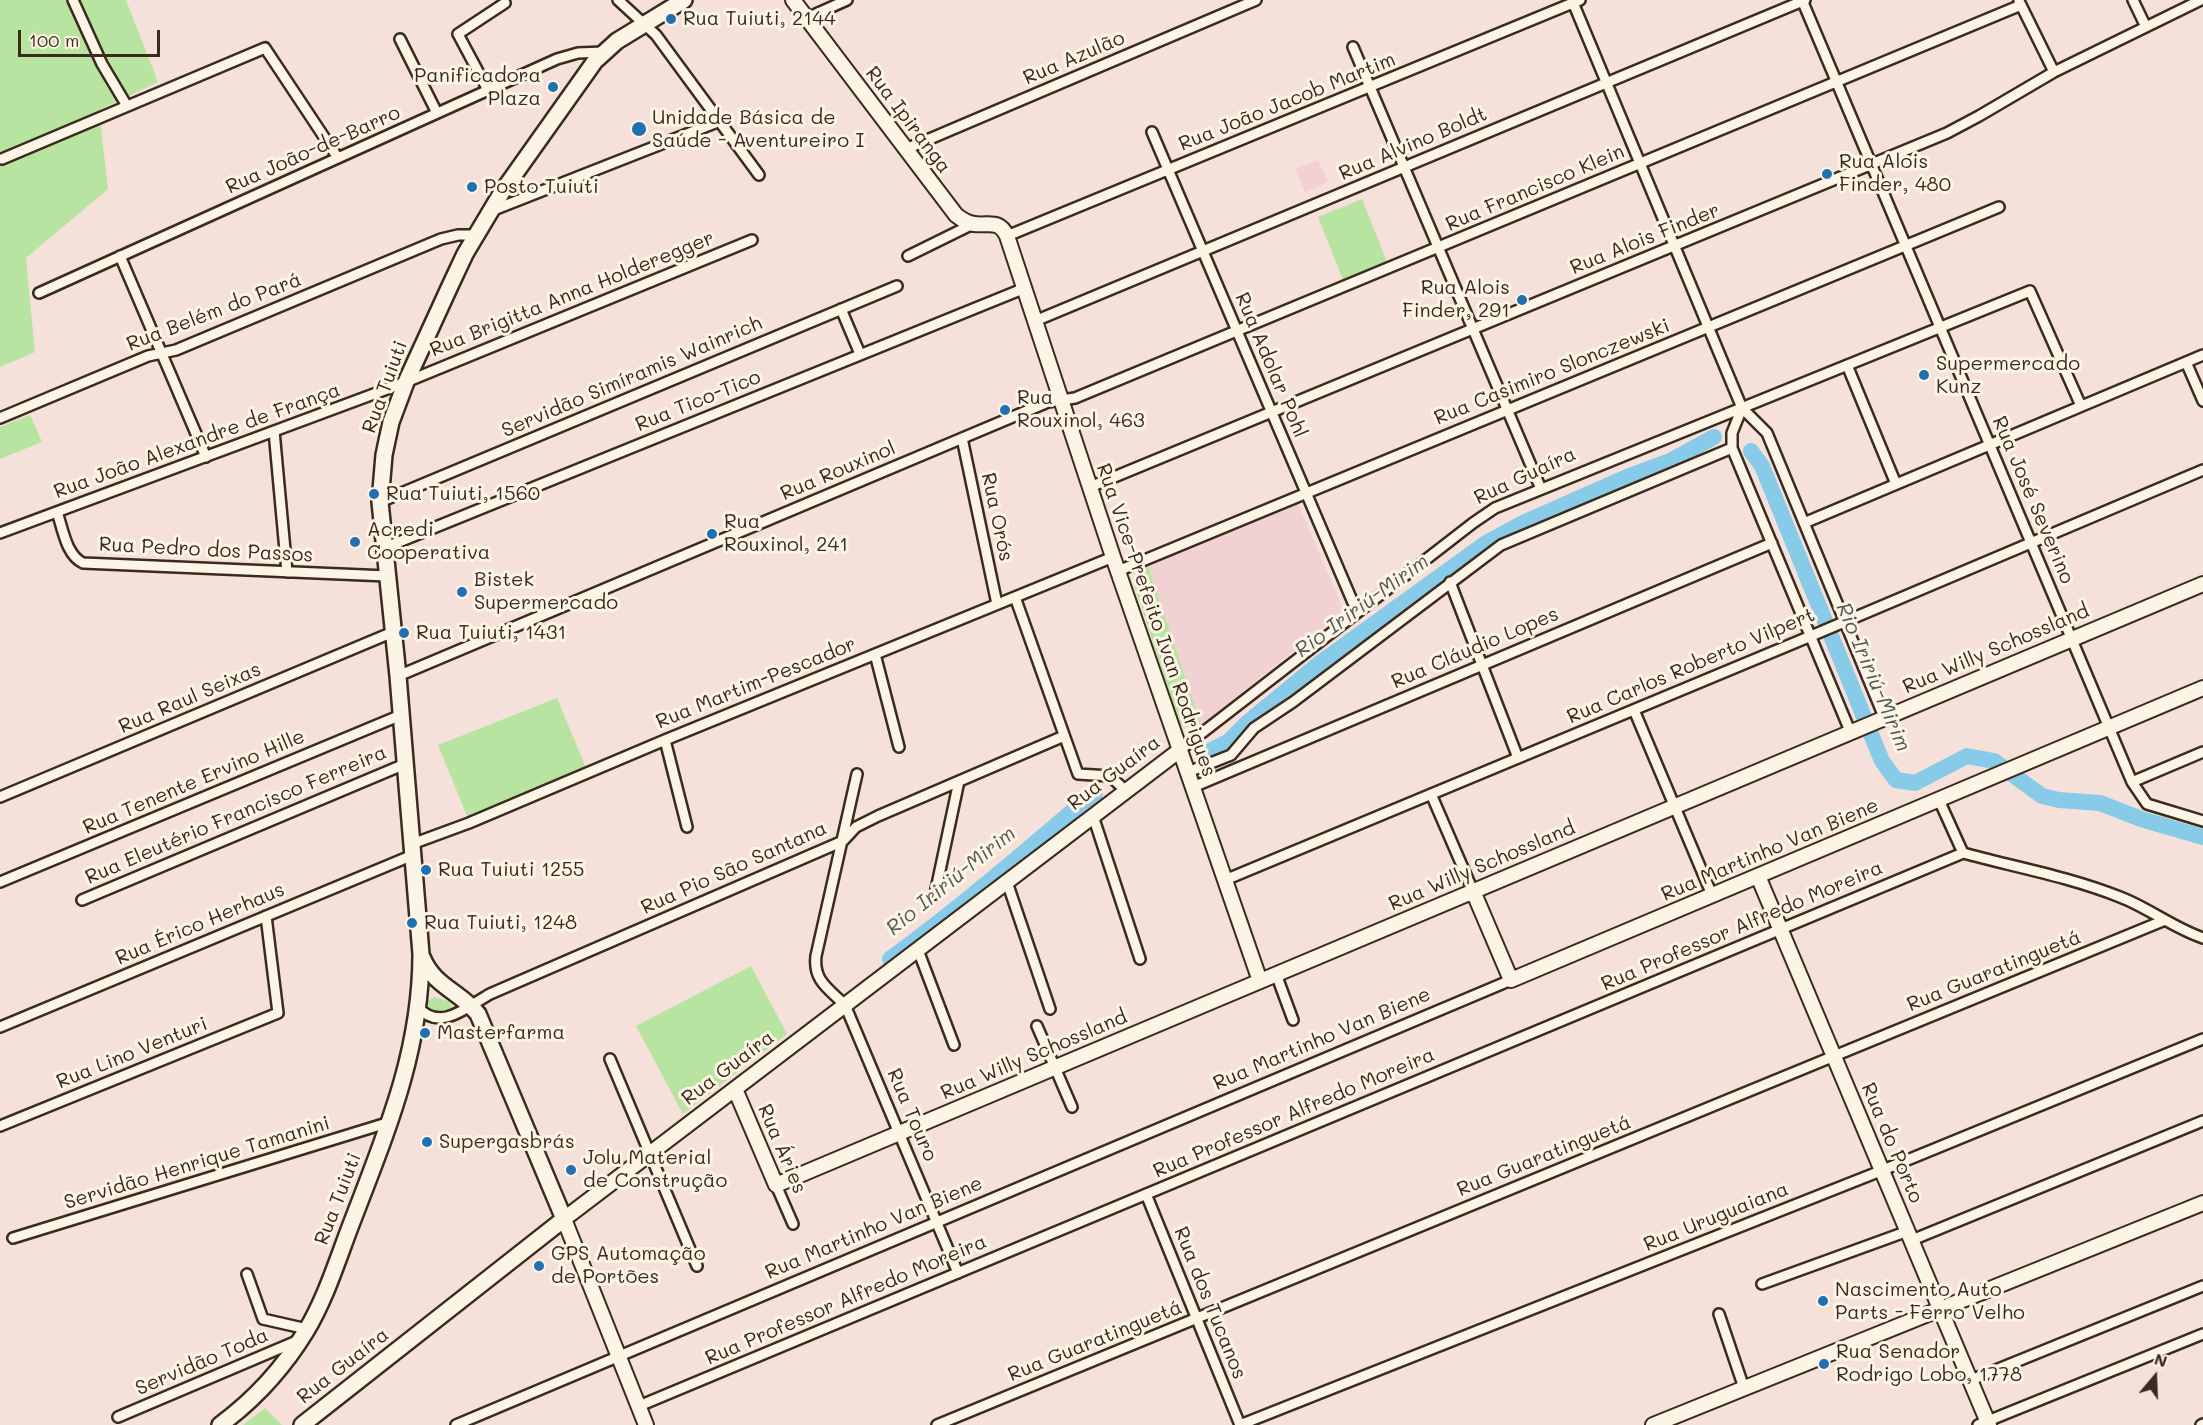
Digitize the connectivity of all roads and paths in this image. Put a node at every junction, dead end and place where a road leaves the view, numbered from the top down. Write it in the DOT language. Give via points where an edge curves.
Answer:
graph roads {
  1 [pos="73,0"];
  2 [pos="618,0"];
  3 [pos="684,0"];
  4 [pos="794,0"];
  5 [pos="847,0"];
  6 [pos="1256,0"];
  7 [pos="1803,0"];
  8 [pos="2133,0"];
  9 [pos="2201,0"];
  10 [pos="1575,1"];
  11 [pos="2020,2"];
  12 [pos="506,3"];
  13 [pos="807,18"];
  14 [pos="645,23"];
  15 [pos="2146,27"];
  16 [pos="400,39"];
  17 [pos="1353,47"];
  18 [pos="604,52"];
  19 [pos="2054,72"];
  20 [pos="1837,82"];
  21 [pos="1607,83"];
  22 [pos="1370,87"];
  23 [pos="488,90"];
  24 [pos="127,106"];
  25 [pos="437,113"];
  26 [pos="720,121"];
  27 [pos="1152,132"];
  28 [pos="906,149"];
  29 [pos="338,158"];
  30 [pos="2,159"];
  31 [pos="1640,164"];
  32 [pos="1872,164"];
  33 [pos="1404,167"];
  34 [pos="1168,170"];
  35 [pos="759,175"];
  36 [pos="1999,207"];
  37 [pos="489,212"];
  38 [pos="974,224"];
  39 [pos="476,235"];
  40 [pos="1007,236"];
  41 [pos="752,240"];
  42 [pos="1906,245"];
  43 [pos="1675,246"];
  44 [pos="1439,248"];
  45 [pos="1203,251"];
  46 [pos="120,256"];
  47 [pos="908,256"];
  48 [pos="897,286"];
  49 [pos="1024,288"];
  50 [pos="39,293"];
  51 [pos="841,309"];
  52 [pos="1035,321"];
  53 [pos="1708,327"];
  54 [pos="1473,328"];
  55 [pos="1940,328"];
  56 [pos="1237,331"];
  57 [pos="162,354"];
  58 [pos="860,354"];
  59 [pos="2203,355"];
  60 [pos="2186,362"];
  61 [pos="1847,365"];
  62 [pos="406,382"];
  63 [pos="1062,401"];
  64 [pos="2203,401"];
  65 [pos="2081,406"];
  66 [pos="1742,408"];
  67 [pos="1507,409"];
  68 [pos="1272,412"];
  69 [pos="0,418"];
  70 [pos="274,431"];
  71 [pos="962,438"];
  72 [pos="1990,445"];
  73 [pos="1732,448"];
  74 [pos="206,457"];
  75 [pos="2203,470"];
  76 [pos="1896,484"];
  77 [pos="1090,487"];
  78 [pos="1541,489"];
  79 [pos="1306,493"];
  80 [pos="380,502"];
  81 [pos="57,512"];
  82 [pos="1804,523"];
  83 [pos="0,533"];
  84 [pos="2031,542"];
  85 [pos="1772,543"];
  86 [pos="384,548"];
  87 [pos="1113,557"];
  88 [pos="1118,571"];
  89 [pos="286,572"];
  90 [pos="387,576"];
  91 [pos="1450,582"];
  92 [pos="2203,584"];
  93 [pos="1015,597"];
  94 [pos="997,604"];
  95 [pos="1357,612"];
  96 [pos="1841,623"];
  97 [pos="393,632"];
  98 [pos="1811,636"];
  99 [pos="2072,639"];
  100 [pos="875,654"];
  101 [pos="1482,665"];
  102 [pos="398,676"];
  103 [pos="2203,688"];
  104 [pos="1634,710"];
  105 [pos="401,715"];
  106 [pos="1880,718"];
  107 [pos="2109,728"];
  108 [pos="1856,729"];
  109 [pos="1064,736"];
  110 [pos="665,740"];
  111 [pos="899,747"];
  112 [pos="1180,750"];
  113 [pos="2203,752"];
  114 [pos="1518,758"];
  115 [pos="405,764"];
  116 [pos="1188,772"];
  117 [pos="857,774"];
  118 [pos="959,781"];
  119 [pos="2132,782"];
  120 [pos="1193,787"];
  121 [pos="1126,791"];
  122 [pos="1431,794"];
  123 [pos="0,797"];
  124 [pos="1939,800"];
  125 [pos="1674,806"];
  126 [pos="1093,816"];
  127 [pos="2203,821"];
  128 [pos="687,827"];
  129 [pos="843,841"];
  130 [pos="413,849"];
  131 [pos="1963,853"];
  132 [pos="1758,876"];
  133 [pos="1225,880"];
  134 [pos="0,882"];
  135 [pos="1007,882"];
  136 [pos="1473,891"];
  137 [pos="935,894"];
  138 [pos="1712,895"];
  139 [pos="82,900"];
  140 [pos="266,916"];
  141 [pos="2165,920"];
  142 [pos="1781,929"];
  143 [pos="2203,938"];
  144 [pos="918,950"];
  145 [pos="421,954"];
  146 [pos="1140,959"];
  147 [pos="1276,974"];
  148 [pos="1511,980"];
  149 [pos="1260,981"];
  150 [pos="451,992"];
  151 [pos="845,1005"];
  152 [pos="472,1006"];
  153 [pos="418,1007"];
  154 [pos="1050,1009"];
  155 [pos="1293,1020"];
  156 [pos="1037,1026"];
  157 [pos="0,1027"];
  158 [pos="2203,1039"];
  159 [pos="954,1045"];
  160 [pos="1834,1056"];
  161 [pos="610,1059"];
  162 [pos="1055,1067"];
  163 [pos="735,1089"];
  164 [pos="1071,1107"];
  165 [pos="2203,1121"];
  166 [pos="390,1122"];
  167 [pos="0,1126"];
  168 [pos="900,1133"];
  169 [pos="650,1154"];
  170 [pos="1883,1170"];
  171 [pos="776,1185"];
  172 [pos="1146,1194"];
  173 [pos="2203,1203"];
  174 [pos="564,1219"];
  175 [pos="937,1222"];
  176 [pos="793,1224"];
  177 [pos="1910,1236"];
  178 [pos="13,1238"];
  179 [pos="697,1266"];
  180 [pos="958,1273"];
  181 [pos="247,1274"];
  182 [pos="1762,1284"];
  183 [pos="2203,1286"];
  184 [pos="1941,1309"];
  185 [pos="1719,1314"];
  186 [pos="1196,1318"];
  187 [pos="2203,1334"];
  188 [pos="303,1335"];
  189 [pos="619,1357"];
  190 [pos="1971,1380"];
  191 [pos="1744,1388"];
  192 [pos="639,1406"];
  193 [pos="118,1418"];
  194 [pos="222,1424"];
  195 [pos="1985,1424"];
  196 [pos="302,1425"];
  197 [pos="456,1425"];
  198 [pos="646,1425"];
  199 [pos="937,1425"];
  200 [pos="1240,1425"];
  201 [pos="1653,1425"];
  1 -- 24 [label="street" via="102,64"];
  2 -- 14 [label="street"];
  3 -- 14 [label="main road, Rua Tuiuti"];
  4 -- 13 [label="street, Rua Ipiranga"];
  5 -- 13 [label="street"];
  6 -- 28 [label="street, Rua Azulão"];
  7 -- 20 [label="street, Rua José Severino"];
  7 -- 21 [label="street, Rua Alvino Boldt"];
  8 -- 15 [label="street"];
  9 -- 15 [label="street, Rua Alois Finder"];
  10 -- 21 [label="street"];
  10 -- 22 [label="street, Rua João Jacob Martim"];
  11 -- 19 [label="street"];
  11 -- 20 [label="street, Rua Francisco Klein"];
  12 -- 23 [label="street" via="458,34"];
  13 -- 28 [label="street, Rua Ipiranga"];
  14 -- 18 [label="main road, Rua Tuiuti"];
  14 -- 26 [label="street"];
  15 -- 19 [label="street, Rua Alois Finder"];
  16 -- 25 [label="street"];
  17 -- 22 [label="street"];
  18 -- 23 [label="street, Rua João-de-Barro" via="566,55"];
  18 -- 37 [label="main road, Rua Tuiuti"];
  19 -- 32 [label="street, Rua Alois Finder" via="1963,125"];
  20 -- 31 [label="street, Rua Francisco Klein"];
  20 -- 32 [label="street, Rua José Severino"];
  21 -- 31 [label="street"];
  21 -- 33 [label="street, Rua Alvino Boldt"];
  22 -- 33 [label="street"];
  22 -- 34 [label="street, Rua João Jacob Martim"];
  23 -- 25 [label="street, Rua João-de-Barro"];
  24 -- 29 [label="street" via="265,48"];
  24 -- 30 [label="street"];
  25 -- 29 [label="street, Rua João-de-Barro"];
  26 -- 35 [label="street"];
  26 -- 37 [label="street"];
  27 -- 34 [label="street, Rua Adolar Pohl"];
  28 -- 38 [label="street, Rua Ipiranga" via="956,215"];
  29 -- 46 [label="street, Rua João-de-Barro"];
  31 -- 43 [label="street"];
  31 -- 44 [label="street, Rua Francisco Klein"];
  32 -- 42 [label="street, Rua José Severino"];
  32 -- 43 [label="street, Rua Alois Finder"];
  33 -- 44 [label="street"];
  33 -- 45 [label="street, Rua Alvino Boldt"];
  34 -- 40 [label="street, Rua João Jacob Martim"];
  34 -- 45 [label="street, Rua Adolar Pohl"];
  36 -- 42 [label="street, Rua Casimiro Slonczewski"];
  37 -- 39 [label="main road, Rua Tuiuti"];
  38 -- 40 [label="street, Rua Ipiranga" via="995,223"];
  38 -- 47 [label="street"];
  39 -- 57 [label="street, Rua Belém do Pará" via="441,239"];
  39 -- 62 [label="main road, Rua Tuiuti"];
  40 -- 49 [label="street, Rua Vice-Prefeito Ivan Rodrigues"];
  41 -- 62 [label="street, Rua Brigitta Anna Holderegger"];
  42 -- 53 [label="street, Rua Casimiro Slonczewski"];
  42 -- 55 [label="street, Rua José Severino"];
  43 -- 53 [label="street"];
  43 -- 54 [label="street, Rua Alois Finder"];
  44 -- 54 [label="street"];
  44 -- 56 [label="street, Rua Francisco Klein"];
  45 -- 52 [label="street, Rua Alvino Boldt"];
  45 -- 56 [label="street, Rua Adolar Pohl"];
  46 -- 50 [label="street, Rua João-de-Barro"];
  46 -- 57 [label="street"];
  48 -- 51 [label="street, Servidão Simíramis Wainrich"];
  49 -- 52 [label="street, Rua Vice-Prefeito Ivan Rodrigues"];
  49 -- 58 [label="street, Rua Tico-Tico"];
  51 -- 58 [label="street"];
  51 -- 80 [label="street, Servidão Simíramis Wainrich"];
  52 -- 63 [label="street, Rua Vice-Prefeito Ivan Rodrigues"];
  53 -- 66 [label="street"];
  53 -- 67 [label="street, Rua Casimiro Slonczewski"];
  54 -- 67 [label="street"];
  54 -- 68 [label="street, Rua Alois Finder"];
  55 -- 61 [label="street, Rua Guaíra"];
  55 -- 65 [label="street, Rua Guaíra" via="2030,291"];
  55 -- 72 [label="street, Rua José Severino"];
  56 -- 63 [label="street, Rua Francisco Klein"];
  56 -- 68 [label="street, Rua Adolar Pohl"];
  57 -- 69 [label="street, Rua Belém do Pará" via="148,356"];
  57 -- 74 [label="street"];
  58 -- 86 [label="street, Rua Tico-Tico"];
  59 -- 60 [label="street"];
  60 -- 64 [label="street"];
  60 -- 65 [label="street"];
  61 -- 66 [label="street, Rua Guaíra"];
  61 -- 76 [label="street"];
  62 -- 70 [label="street, Rua João Alexandre de França"];
  62 -- 80 [label="main road, Rua Tuiuti" via="387,439"];
  63 -- 71 [label="street, Rua Rouxinol" via="1048,402"];
  63 -- 77 [label="street, Rua Vice-Prefeito Ivan Rodrigues"];
  65 -- 72 [label="street"];
  66 -- 73 [label="street" via="1732,433"];
  66 -- 78 [label="street, Rua Guaíra"];
  66 -- 82 [label="street" via="1767,433"];
  67 -- 78 [label="street"];
  67 -- 79 [label="street, Rua Casimiro Slonczewski"];
  68 -- 77 [label="street, Rua Alois Finder"];
  68 -- 79 [label="street, Rua Adolar Pohl"];
  70 -- 74 [label="street, Rua João Alexandre de França"];
  70 -- 89 [label="street"];
  71 -- 94 [label="street, Rua Orós"];
  71 -- 102 [label="street, Rua Rouxinol"];
  72 -- 76 [label="street"];
  72 -- 84 [label="street, Rua José Severino"];
  73 -- 85 [label="street"];
  73 -- 91 [label="street" via="1501,545"];
  74 -- 81 [label="street, Rua João Alexandre de França"];
  75 -- 84 [label="street, Rua Carlos Roberto Vilpert"];
  76 -- 82 [label="street"];
  77 -- 87 [label="street, Rua Vice-Prefeito Ivan Rodrigues"];
  78 -- 95 [label="street, Rua Guaíra" via="1495,508"];
  79 -- 88 [label="street, Rua Casimiro Slonczewski"];
  79 -- 95 [label="street, Rua Adolar Pohl"];
  80 -- 86 [label="main road, Rua Tuiuti"];
  81 -- 83 [label="street, Rua João Alexandre de França"];
  81 -- 89 [label="street, Rua Pedro dos Passos" via="71,553 83,563"];
  82 -- 96 [label="street"];
  84 -- 96 [label="street, Rua Carlos Roberto Vilpert"];
  84 -- 99 [label="street, Rua José Severino"];
  85 -- 98 [label="street"];
  85 -- 101 [label="street, Rua Cláudio Lopes"];
  86 -- 90 [label="main road, Rua Tuiuti"];
  87 -- 88 [label="street, Rua Vice-Prefeito Ivan Rodrigues"];
  87 -- 93 [label="street, Rua Martim-Pescador"];
  88 -- 112 [label="street, Rua Vice-Prefeito Ivan Rodrigues"];
  89 -- 90 [label="street, Rua Pedro dos Passos"];
  90 -- 97 [label="main road, Rua Tuiuti"];
  91 -- 101 [label="street"];
  91 -- 116 [label="street" via="1254,728 1231,754"];
  92 -- 99 [label="street, Rua Willy Schossland"];
  93 -- 94 [label="street, Rua Martim-Pescador"];
  93 -- 109 [label="street"];
  94 -- 100 [label="street, Rua Martim-Pescador"];
  95 -- 112 [label="street, Rua Guaíra"];
  96 -- 98 [label="street, Rua Carlos Roberto Vilpert"];
  96 -- 106 [label="street"];
  97 -- 102 [label="main road, Rua Tuiuti"];
  97 -- 123 [label="street, Rua Raul Seixas"];
  98 -- 104 [label="street, Rua Carlos Roberto Vilpert"];
  98 -- 108 [label="street"];
  99 -- 106 [label="street, Rua Willy Schossland"];
  99 -- 107 [label="street, Rua José Severino"];
  100 -- 110 [label="street, Rua Martim-Pescador"];
  100 -- 111 [label="street"];
  101 -- 114 [label="street"];
  101 -- 120 [label="street, Rua Cláudio Lopes"];
  102 -- 105 [label="main road, Rua Tuiuti"];
  103 -- 107 [label="street, Rua Martinho Van Biene"];
  104 -- 114 [label="street, Rua Carlos Roberto Vilpert"];
  104 -- 125 [label="street"];
  105 -- 115 [label="main road, Rua Tuiuti"];
  105 -- 134 [label="street, Rua Tenente Ervino Hille"];
  106 -- 108 [label="street, Rua Willy Schossland"];
  107 -- 119 [label="street, Rua José Severino"];
  107 -- 124 [label="street, Rua Martinho Van Biene"];
  108 -- 125 [label="street, Rua Willy Schossland"];
  109 -- 118 [label="street, Rua Pio São Santana"];
  109 -- 121 [label="street" via="1078,774 1110,777"];
  110 -- 128 [label="street"];
  110 -- 130 [label="street, Rua Martim-Pescador"];
  112 -- 116 [label="street, Rua Vice-Prefeito Ivan Rodrigues"];
  112 -- 121 [label="street, Rua Guaíra"];
  113 -- 119 [label="street"];
  114 -- 122 [label="street, Rua Carlos Roberto Vilpert"];
  115 -- 130 [label="main road, Rua Tuiuti"];
  115 -- 139 [label="street, Rua Eleutério Francisco Ferreira"];
  116 -- 120 [label="street, Rua Vice-Prefeito Ivan Rodrigues"];
  117 -- 129 [label="street"];
  118 -- 129 [label="street, Rua Pio São Santana" via="867,821"];
  118 -- 137 [label="street"];
  119 -- 127 [label="street, Rua José Severino" via="2147,804"];
  120 -- 133 [label="street, Rua Vice-Prefeito Ivan Rodrigues"];
  121 -- 126 [label="street, Rua Guaíra"];
  122 -- 133 [label="street, Rua Carlos Roberto Vilpert"];
  122 -- 136 [label="street"];
  124 -- 131 [label="street"];
  124 -- 132 [label="street, Rua Martinho Van Biene"];
  125 -- 136 [label="street, Rua Willy Schossland"];
  125 -- 138 [label="street"];
  126 -- 135 [label="street, Rua Guaíra"];
  126 -- 146 [label="street"];
  129 -- 151 [label="street" via="815,965 819,980"];
  129 -- 152 [label="street, Rua Pio São Santana" via="490,994"];
  130 -- 140 [label="street, Rua Érico Herhaus"];
  130 -- 145 [label="main road, Rua Tuiuti"];
  131 -- 141 [label="street" via="2105,891"];
  131 -- 142 [label="street, Rua Professor Alfredo Moreira"];
  132 -- 138 [label="street, Rua Martinho Van Biene"];
  132 -- 142 [label="street, Rua do Porto"];
  133 -- 149 [label="street, Rua Vice-Prefeito Ivan Rodrigues"];
  135 -- 144 [label="street, Rua Guaíra"];
  135 -- 154 [label="street"];
  136 -- 147 [label="street, Rua Willy Schossland"];
  136 -- 148 [label="street"];
  138 -- 148 [label="street, Rua Martinho Van Biene"];
  140 -- 157 [label="street, Rua Érico Herhaus"];
  140 -- 167 [label="street, Rua Lino Venturi" via="278,1013"];
  141 -- 143 [label="street"];
  141 -- 160 [label="street, Rua Guaratinguetá"];
  142 -- 160 [label="street, Rua do Porto"];
  142 -- 172 [label="street, Rua Professor Alfredo Moreira"];
  144 -- 151 [label="street, Rua Guaíra"];
  144 -- 159 [label="street"];
  145 -- 150 [label="main road, Rua Tuiuti" via="430,973"];
  145 -- 153 [label="main road, Rua Tuiuti"];
  147 -- 149 [label="street, Rua Willy Schossland"];
  147 -- 155 [label="street"];
  148 -- 175 [label="street, Rua Martinho Van Biene"];
  149 -- 162 [label="street, Rua Willy Schossland"];
  150 -- 152 [label="main road, Rua Tuiuti"];
  150 -- 153 [label="main road" via="431,994"];
  151 -- 163 [label="street, Rua Guaíra"];
  151 -- 168 [label="street, Rua Touro"];
  152 -- 153 [label="street, Rua Pio São Santana" via="440,1019 428,1016"];
  152 -- 174 [label="main road" via="483,1022"];
  153 -- 166 [label="main road, Rua Tuiuti" via="409,1061"];
  156 -- 162 [label="street"];
  158 -- 170 [label="street, Rua Uruguaiana"];
  160 -- 170 [label="street, Rua do Porto"];
  160 -- 186 [label="street, Rua Guaratinguetá"];
  161 -- 169 [label="street"];
  162 -- 164 [label="street"];
  162 -- 168 [label="street, Rua Willy Schossland"];
  163 -- 169 [label="street, Rua Guaíra"];
  163 -- 171 [label="street, Rua Áries"];
  165 -- 177 [label="street"];
  166 -- 178 [label="street, Servidão Henrique Tamanini"];
  166 -- 188 [label="main road, Rua Tuiuti"];
  168 -- 171 [label="street, Rua Willy Schossland"];
  168 -- 175 [label="street, Rua Touro"];
  169 -- 174 [label="street, Rua Guaíra"];
  169 -- 179 [label="street"];
  170 -- 177 [label="street, Rua do Porto"];
  170 -- 200 [label="street, Rua Uruguaiana"];
  171 -- 176 [label="street, Rua Áries"];
  172 -- 180 [label="street, Rua Professor Alfredo Moreira"];
  172 -- 186 [label="street, Rua dos Tucanos"];
  173 -- 184 [label="street"];
  174 -- 189 [label="street"];
  174 -- 196 [label="main road, Rua Guaíra"];
  175 -- 180 [label="street, Rua Touro"];
  175 -- 189 [label="street, Rua Martinho Van Biene"];
  177 -- 182 [label="street"];
  177 -- 184 [label="street, Rua do Porto"];
  180 -- 192 [label="street, Rua Professor Alfredo Moreira"];
  181 -- 188 [label="street" via="263,1319"];
  183 -- 190 [label="street"];
  184 -- 190 [label="street, Rua do Porto"];
  184 -- 191 [label="street"];
  185 -- 191 [label="street"];
  186 -- 199 [label="street, Rua Guaratinguetá"];
  186 -- 200 [label="street, Rua dos Tucanos"];
  187 -- 195 [label="street"];
  188 -- 193 [label="street, Servidão Toda"];
  188 -- 194 [label="main road, Rua Tuiuti" via="261,1389"];
  189 -- 192 [label="street"];
  189 -- 197 [label="street, Rua Martinho Van Biene"];
  190 -- 195 [label="street, Rua do Porto"];
  191 -- 201 [label="street"];
  192 -- 198 [label="street"];
}
